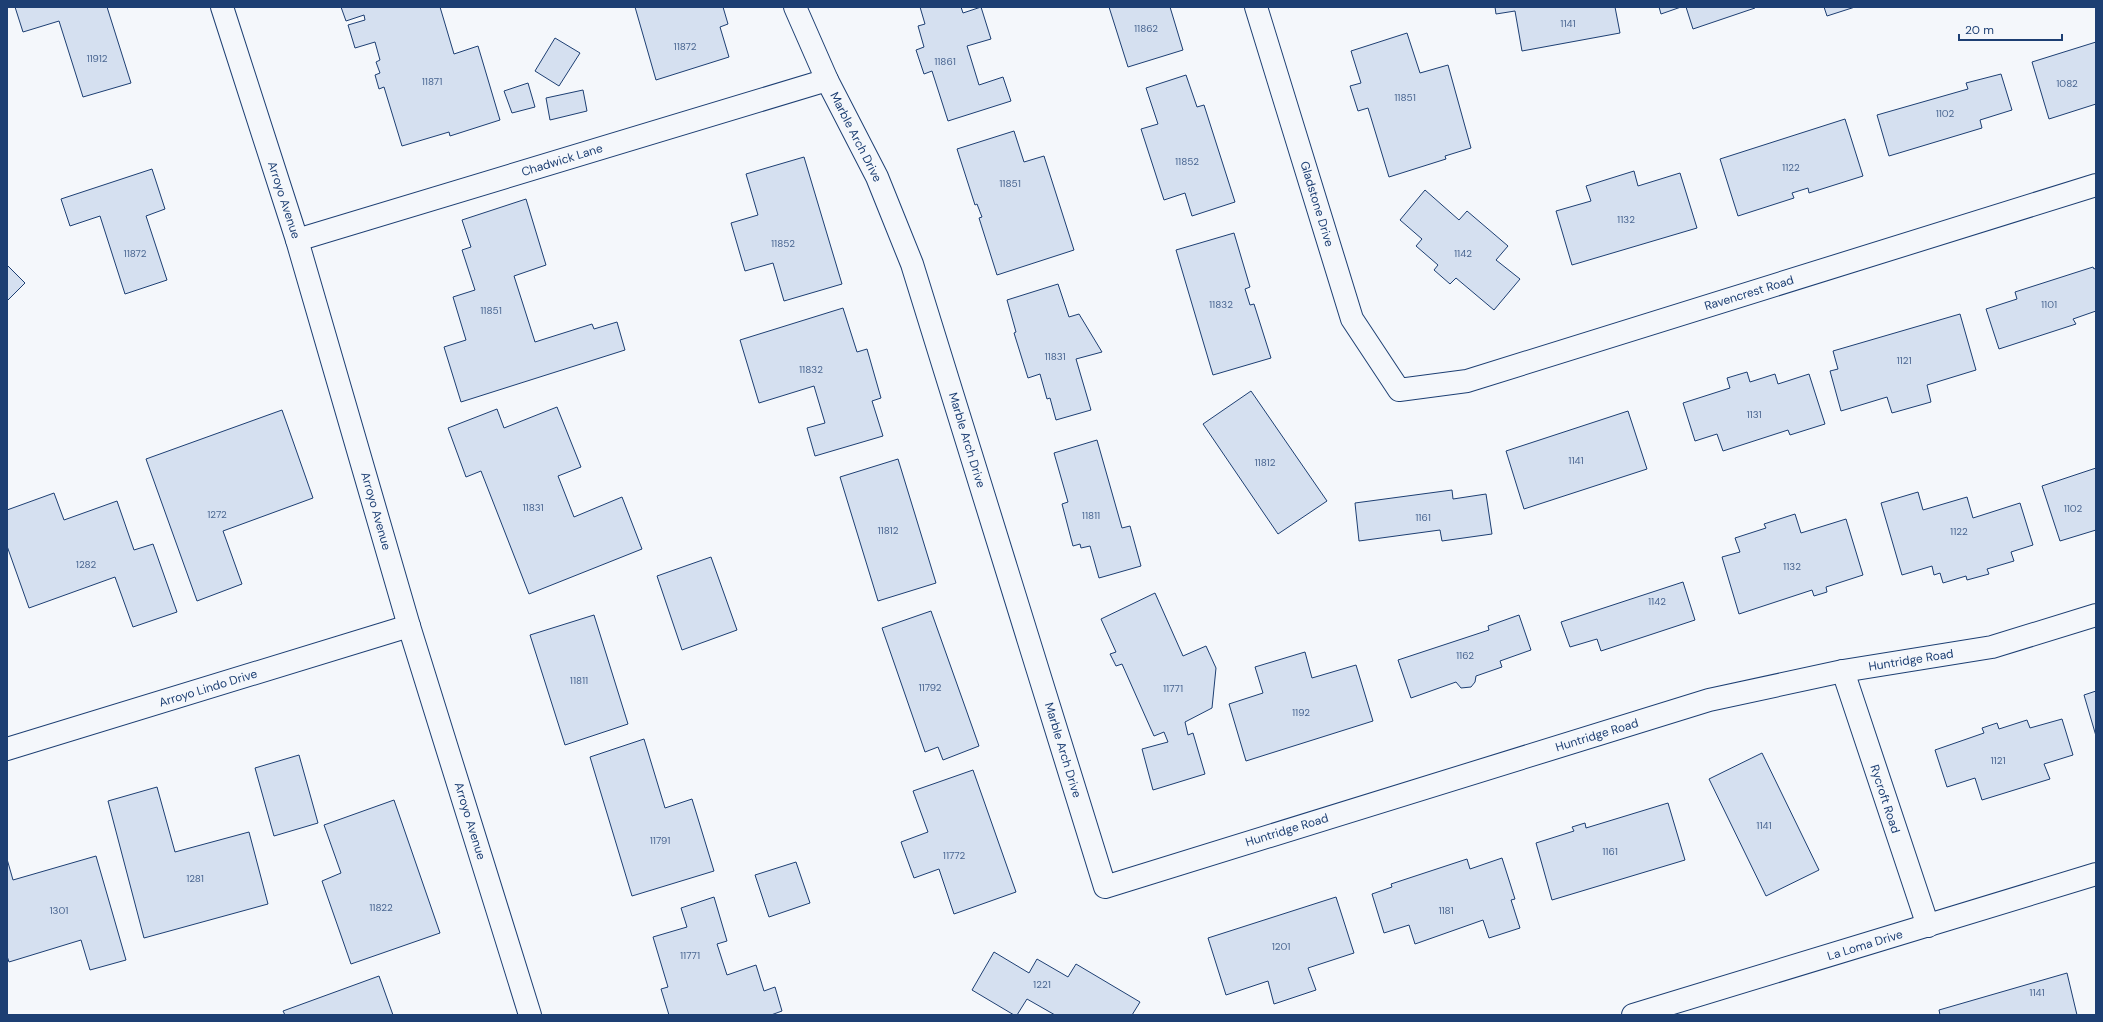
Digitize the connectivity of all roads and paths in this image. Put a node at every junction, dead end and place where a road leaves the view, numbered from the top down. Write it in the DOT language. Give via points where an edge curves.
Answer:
graph roads {
  1 [pos="222,7"];
  2 [pos="795,7"];
  3 [pos="1256,7"];
  4 [pos="827,80"];
  5 [pos="2096,186"];
  6 [pos="297,240"];
  7 [pos="1399,390"];
  8 [pos="2096,615"];
  9 [pos="409,626"];
  10 [pos="1843,671"];
  11 [pos="7,749"];
  12 [pos="2096,874"];
  13 [pos="1105,887"];
  14 [pos="1928,926"];
  15 [pos="530,1015"];
  16 [pos="1633,1015"];
  1 -- 6 [label="street, Arroyo Avenue"];
  2 -- 4 [label="street, Marble Arch Drive"];
  3 -- 7 [label="street, Gladstone Drive" via="1352,319"];
  4 -- 6 [label="street, Chadwick Lane"];
  4 -- 13 [label="street, Marble Arch Drive" via="877,177 912,264"];
  5 -- 7 [label="street, Ravencrest Road" via="1467,381"];
  6 -- 9 [label="street, Arroyo Avenue"];
  8 -- 10 [label="street, Huntridge Road" via="1992,647"];
  9 -- 11 [label="street, Arroyo Lindo Drive"];
  9 -- 15 [label="street, Arroyo Avenue"];
  10 -- 13 [label="street, Huntridge Road" via="1710,700"];
  10 -- 14 [label="street, Rycroft Road"];
  12 -- 14 [label="street, La Loma Drive"];
  14 -- 16 [label="street, La Loma Drive"];
}
